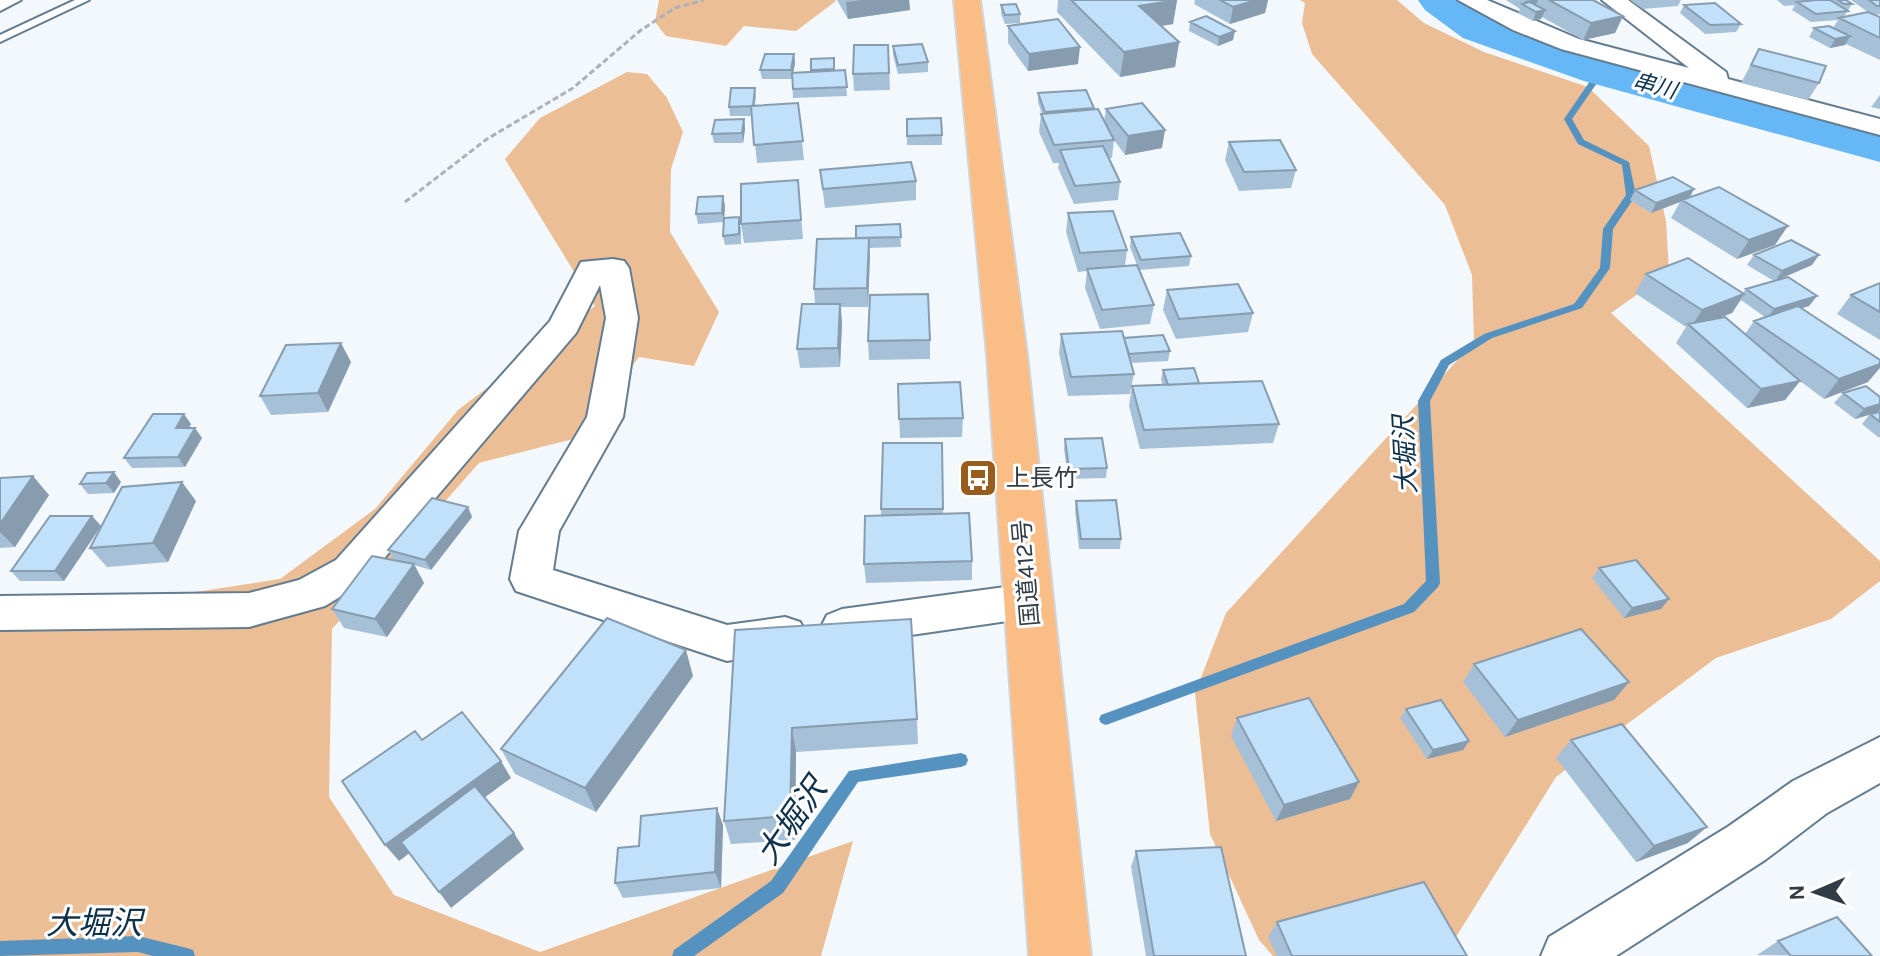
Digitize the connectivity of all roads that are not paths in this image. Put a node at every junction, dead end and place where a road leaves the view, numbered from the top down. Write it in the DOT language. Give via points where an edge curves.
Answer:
graph roads {
  1 [pos="10,0"];
  2 [pos="84,0"];
  3 [pos="967,0"];
  4 [pos="1469,0"];
  5 [pos="1613,0"];
  6 [pos="0,4"];
  7 [pos="0,39"];
  8 [pos="1720,85"];
  9 [pos="1880,127"];
  10 [pos="1028,601"];
  11 [pos="0,613"];
  12 [pos="1880,758"];
  13 [pos="1060,956"];
  14 [pos="1568,956"];
  1 -- 6 [label="street"];
  2 -- 7 [label="lane"];
  3 -- 10 [label="highway, 国道412号"];
  4 -- 8 [label="street" via="1570,44"];
  5 -- 8 [label="street" via="1703,65"];
  8 -- 9 [label="street"];
  10 -- 11 [label="street" via="727,643 531,579 539,531 605,417 622,318 613,268 592,269 564,326 537,360 350,571 310,594 249,610"];
  10 -- 13 [label="highway, 国道412号"];
  12 -- 14 [label="street" via="1810,797"];
}
